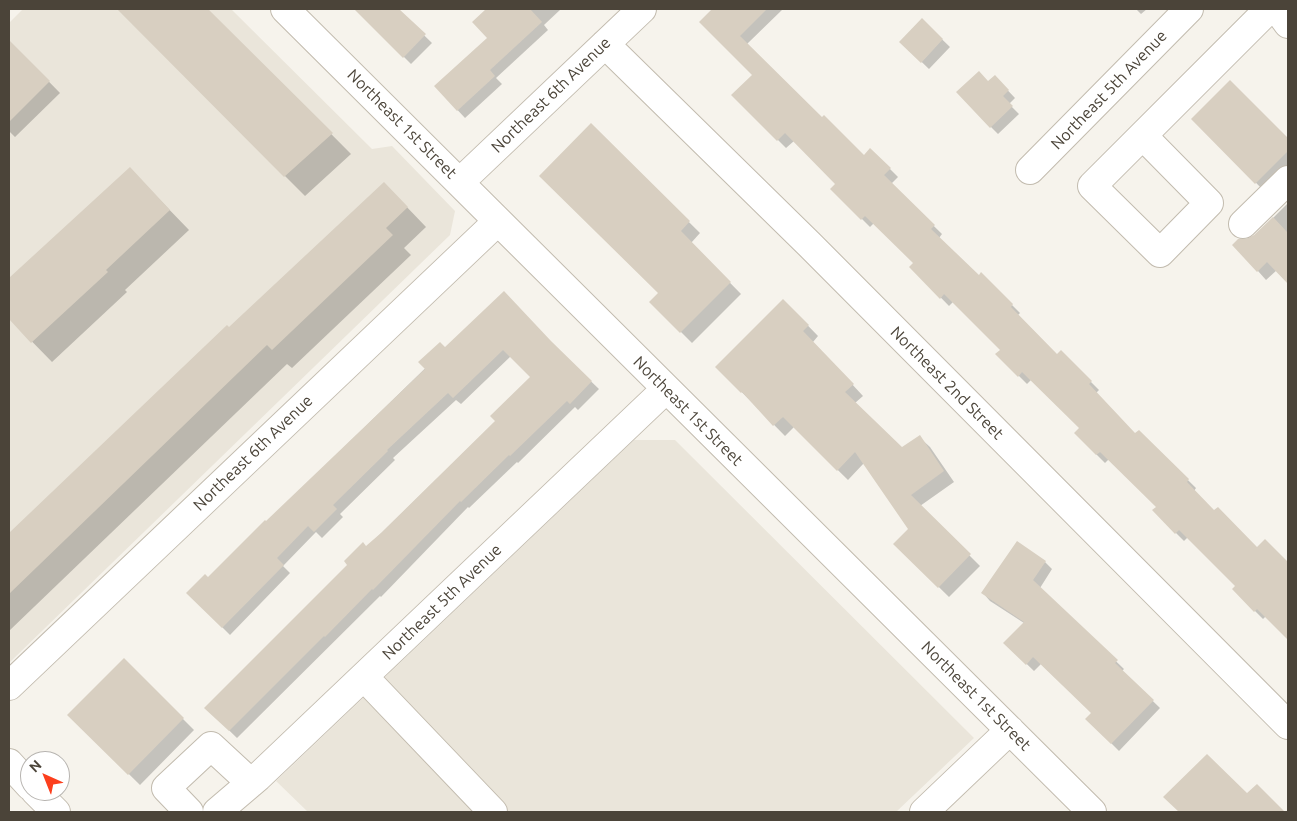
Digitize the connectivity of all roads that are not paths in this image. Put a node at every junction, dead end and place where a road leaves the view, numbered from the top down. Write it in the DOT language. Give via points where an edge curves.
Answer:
graph roads {
  1 [pos="285,9"];
  2 [pos="642,9"];
  3 [pos="1189,9"];
  4 [pos="1269,9"];
  5 [pos="1277,9"];
  6 [pos="1288,24"];
  7 [pos="605,44"];
  8 [pos="1142,136"];
  9 [pos="1030,170"];
  10 [pos="1288,180"];
  11 [pos="460,182"];
  12 [pos="498,221"];
  13 [pos="1244,224"];
  14 [pos="666,389"];
  15 [pos="364,677"];
  16 [pos="9,686"];
  17 [pos="1288,725"];
  18 [pos="1010,730"];
  19 [pos="9,763"];
  20 [pos="20,775"];
  21 [pos="251,783"];
  22 [pos="45,801"];
  23 [pos="56,812"];
  24 [pos="189,812"];
  25 [pos="217,812"];
  26 [pos="493,812"];
  27 [pos="924,812"];
  28 [pos="1092,812"];
  1 -- 11 [label="street, Northeast 1st Street"];
  2 -- 7 [label="street, Northeast 6th Avenue"];
  3 -- 9 [label="street, Northeast 5th Avenue"];
  4 -- 8 [label="street"];
  5 -- 6 [label="street"];
  7 -- 11 [label="street, Northeast 6th Avenue"];
  7 -- 17 [label="street, Northeast 2nd Street"];
  10 -- 13 [label="street"];
  11 -- 12 [label="street, Northeast 1st Street"];
  12 -- 14 [label="street, Northeast 1st Street"];
  12 -- 16 [label="street, Northeast 6th Avenue"];
  14 -- 15 [label="street, Northeast 5th Avenue"];
  14 -- 18 [label="street, Northeast 1st Street"];
  15 -- 21 [label="street, Northeast 5th Avenue"];
  15 -- 26 [label="street"];
  18 -- 27 [label="street"];
  18 -- 28 [label="street, Northeast 1st Street"];
  19 -- 20 [label="street"];
  21 -- 24 [label="street" via="211,746 166,788"];
  21 -- 25 [label="street, Northeast 5th Avenue"];
  22 -- 23 [label="street"];
}
